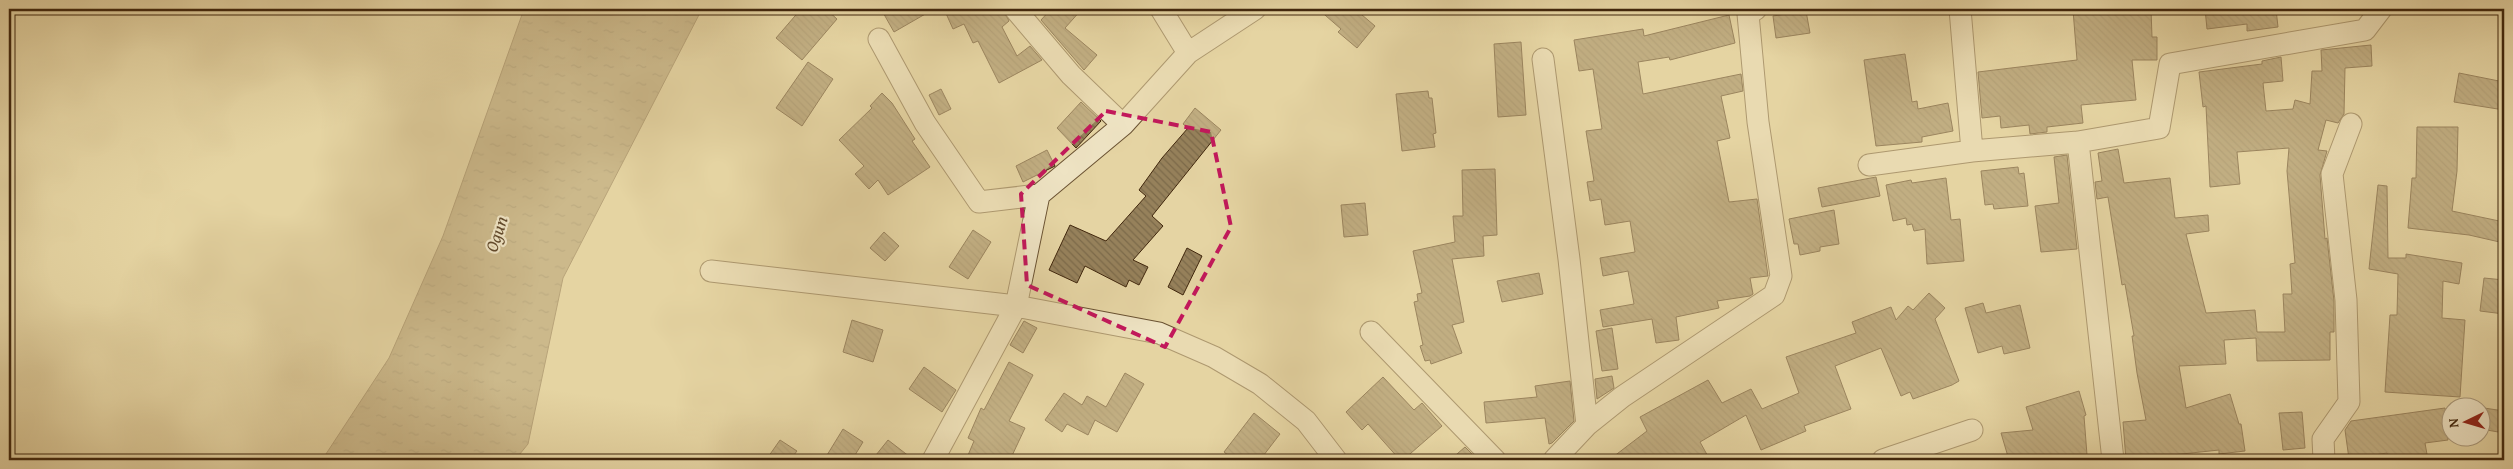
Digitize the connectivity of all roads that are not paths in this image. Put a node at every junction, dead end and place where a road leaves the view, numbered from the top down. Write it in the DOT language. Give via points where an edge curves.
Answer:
graph roads {
  1 [pos="1015,9"];
  2 [pos="1161,9"];
  3 [pos="1255,9"];
  4 [pos="1756,9"];
  5 [pos="1960,9"];
  6 [pos="2381,9"];
  7 [pos="879,39"];
  8 [pos="1188,53"];
  9 [pos="1543,59"];
  10 [pos="2351,124"];
  11 [pos="1123,125"];
  12 [pos="2078,142"];
  13 [pos="1972,151"];
  14 [pos="1869,165"];
  15 [pos="1039,195"];
  16 [pos="711,271"];
  17 [pos="1016,306"];
  18 [pos="1370,332"];
  19 [pos="1588,424"];
  20 [pos="1972,430"];
  21 [pos="933,460"];
  22 [pos="1336,460"];
  23 [pos="1495,460"];
  24 [pos="1554,460"];
  25 [pos="1883,460"];
  26 [pos="2113,460"];
  27 [pos="2324,460"];
  1 -- 11 [label="street" via="1071,75"];
  2 -- 8 [label="street"];
  3 -- 8 [label="street"];
  4 -- 19 [label="street" via="1748,14 1758,122 1781,276 1774,295 1622,397"];
  5 -- 13 [label="street"];
  6 -- 12 [label="street" via="2365,30 2170,64 2159,128"];
  7 -- 15 [label="street" via="925,123 980,202"];
  8 -- 11 [label="street"];
  9 -- 19 [label="street"];
  10 -- 27 [label="street" via="2332,174 2346,300 2349,402 2323,440"];
  11 -- 15 [label="street"];
  12 -- 13 [label="street"];
  12 -- 26 [label="street"];
  13 -- 14 [label="street"];
  15 -- 17 [label="street"];
  16 -- 17 [label="street"];
  17 -- 21 [label="street"];
  17 -- 22 [label="street" via="1159,334 1214,357 1260,384 1306,420"];
  18 -- 23 [label="street"];
  19 -- 24 [label="street"];
  20 -- 25 [label="street"];
}
